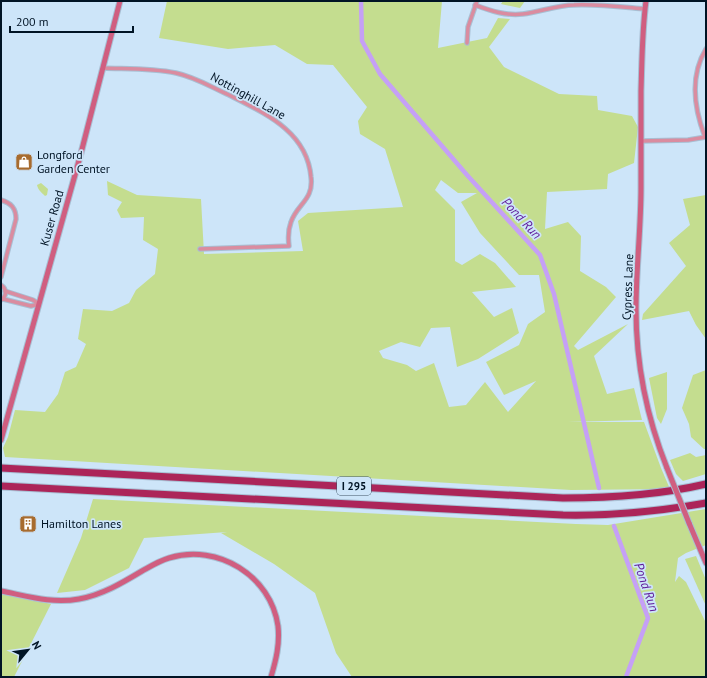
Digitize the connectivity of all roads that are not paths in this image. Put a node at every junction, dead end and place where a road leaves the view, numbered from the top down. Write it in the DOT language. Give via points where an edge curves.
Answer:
graph roads {
  1 [pos="120,1"];
  2 [pos="646,1"];
  3 [pos="476,3"];
  4 [pos="585,3"];
  5 [pos="645,9"];
  6 [pos="467,43"];
  7 [pos="706,49"];
  8 [pos="103,68"];
  9 [pos="705,137"];
  10 [pos="641,141"];
  11 [pos="1,200"];
  12 [pos="200,249"];
  13 [pos="1,277"];
  14 [pos="1,285"];
  15 [pos="5,291"];
  16 [pos="2,300"];
  17 [pos="39,304"];
  18 [pos="1,440"];
  19 [pos="1,468"];
  20 [pos="706,484"];
  21 [pos="1,486"];
  22 [pos="706,503"];
  23 [pos="706,563"];
  24 [pos="1,591"];
  25 [pos="271,677"];
  1 -- 8 [label="street, Kuser Road"];
  2 -- 5 [label="street, Cypress Lane"];
  3 -- 4 [label="street" via="497,12 514,14"];
  3 -- 6 [label="street" via="468,27"];
  4 -- 5 [label="street"];
  5 -- 10 [label="street, Cypress Lane" via="642,40"];
  7 -- 9 [label="street" via="698,67 694,88 697,112"];
  8 -- 12 [label="street, Nottinghill Lane" via="162,71 193,78 274,119 288,130 303,151 311,176 311,189 291,223 289,246"];
  8 -- 17 [label="street, Kuser Road"];
  9 -- 10 [label="street"];
  10 -- 23 [label="street, Cypress Lane, bridge" via="641,214 636,308 638,353 655,433"];
  11 -- 13 [label="street" via="14,208 16,219"];
  14 -- 15 [label="street"];
  15 -- 16 [label="street"];
  15 -- 17 [label="street"];
  16 -- 17 [label="street" via="31,306"];
  17 -- 18 [label="street, Kuser Road"];
  19 -- 20 [label="highway, I 295" via="563,498 632,496"];
  21 -- 22 [label="highway, I 295" via="563,515 644,513"];
  24 -- 25 [label="street" via="46,601 79,600 108,590 159,562 178,555 196,554 220,558 251,576 272,607 278,626 278,636 277,654"];
}
